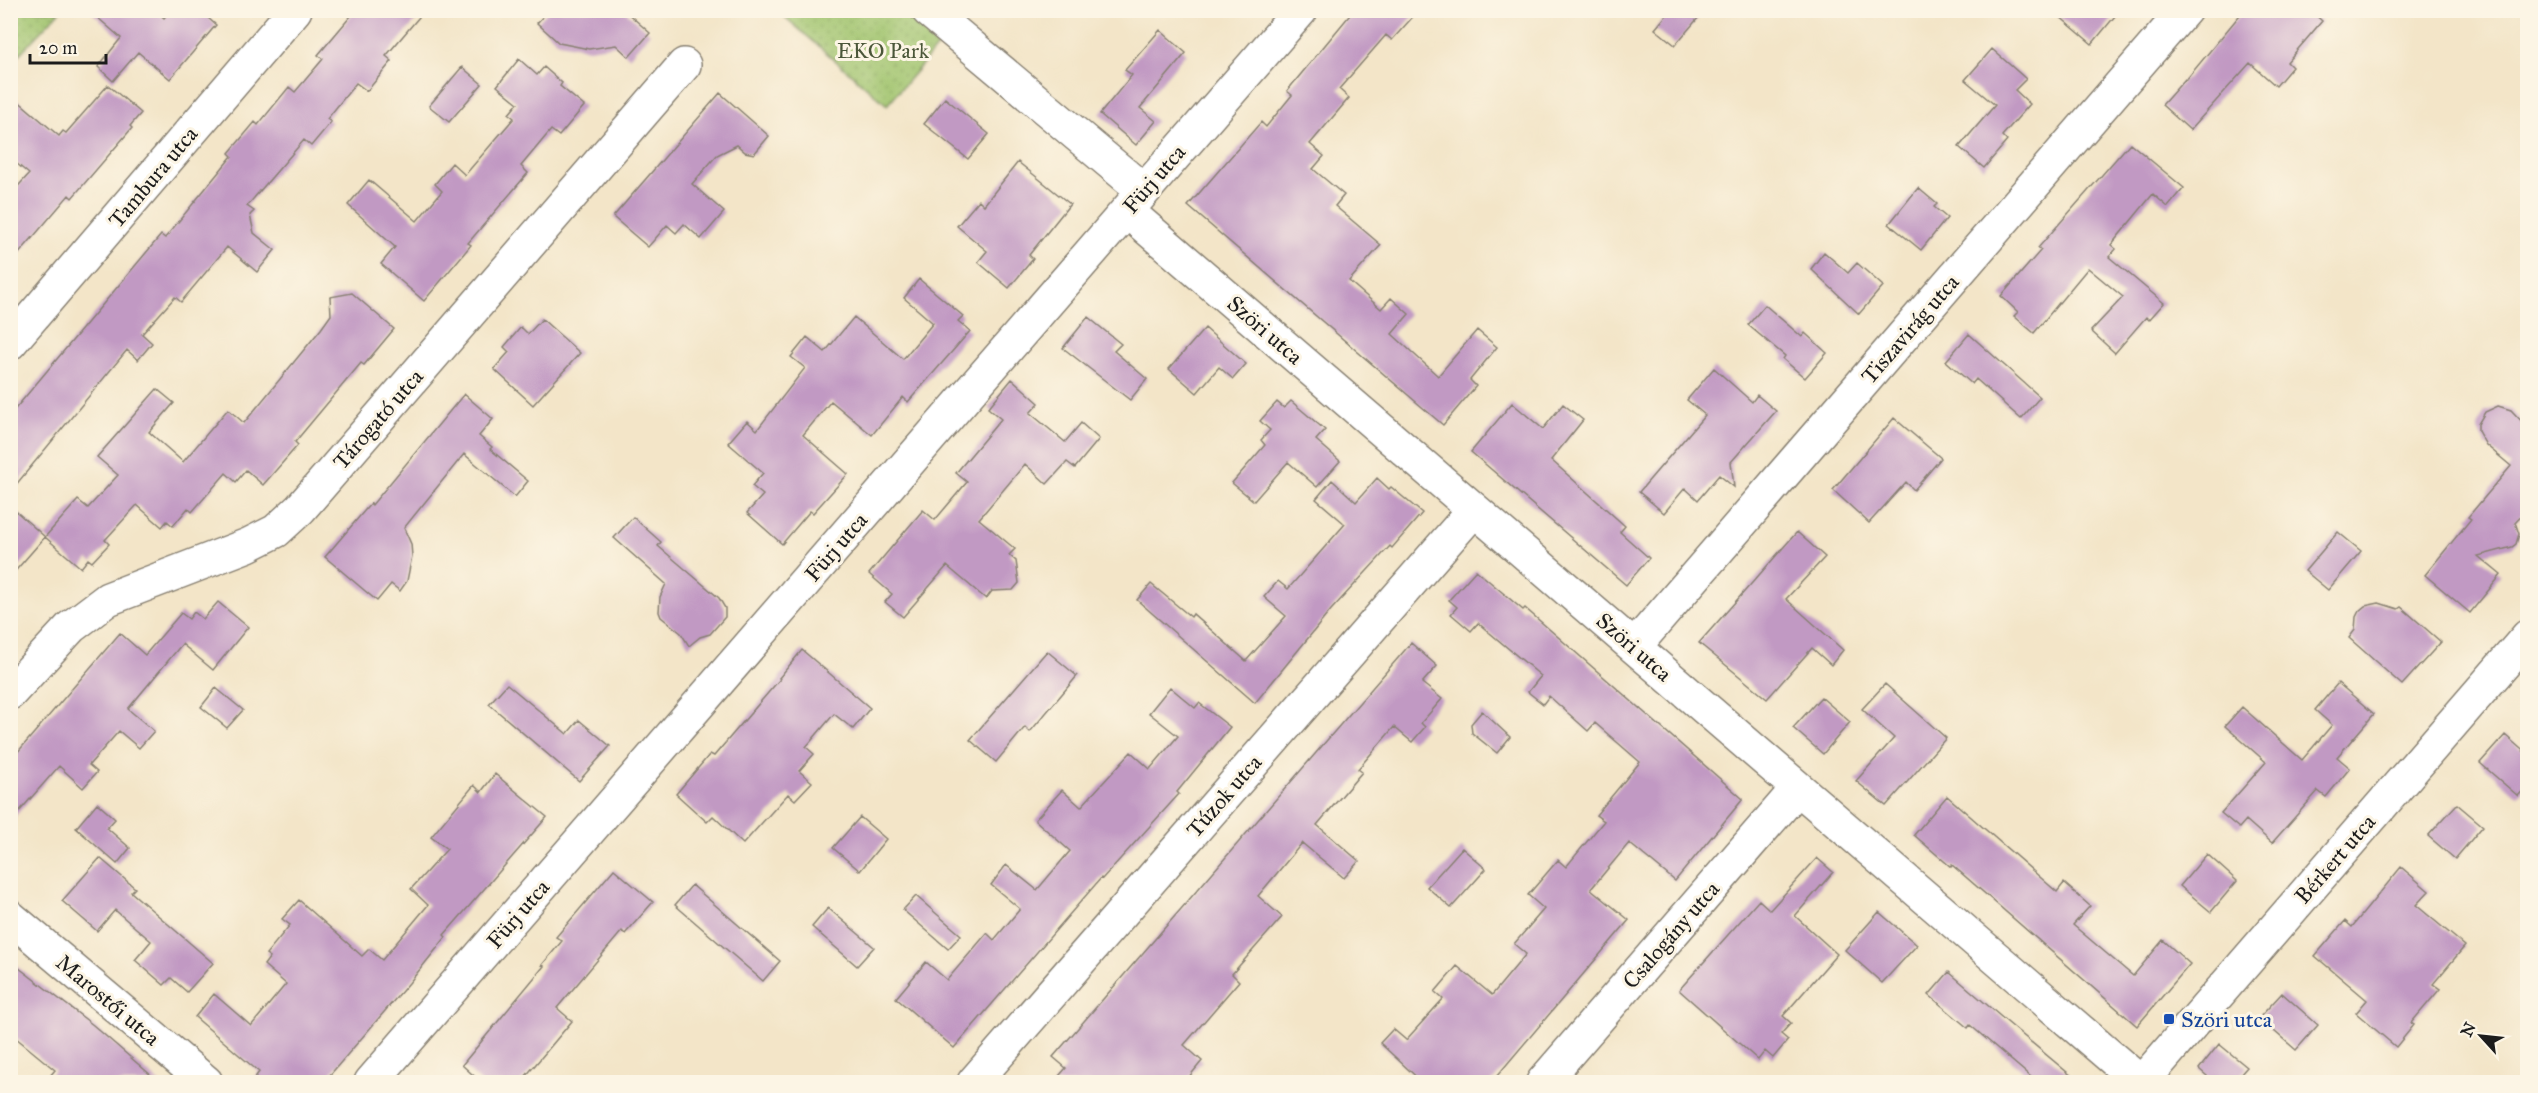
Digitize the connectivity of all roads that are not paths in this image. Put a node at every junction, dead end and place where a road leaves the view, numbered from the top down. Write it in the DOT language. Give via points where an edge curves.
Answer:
graph roads {
  1 [pos="295,10"];
  2 [pos="1301,10"];
  3 [pos="2185,10"];
  4 [pos="940,20"];
  5 [pos="684,65"];
  6 [pos="1136,201"];
  7 [pos="10,343"];
  8 [pos="1474,510"];
  9 [pos="2528,636"];
  10 [pos="1634,647"];
  11 [pos="10,693"];
  12 [pos="1798,788"];
  13 [pos="10,917"];
  14 [pos="206,1083"];
  15 [pos="371,1083"];
  16 [pos="974,1083"];
  17 [pos="1543,1083"];
  18 [pos="2141,1083"];
  1 -- 7 [label="street, Tambura utca"];
  2 -- 6 [label="street, Fürj utca"];
  3 -- 10 [label="street, Tiszavirág utca"];
  4 -- 6 [label="street, Szöri utca"];
  5 -- 11 [label="street, Tárogató utca" via="300,509 276,531 248,545 108,599 71,627"];
  6 -- 8 [label="street, Szöri utca"];
  6 -- 15 [label="street, Fürj utca"];
  8 -- 10 [label="street, Szöri utca"];
  8 -- 16 [label="street, Túzok utca"];
  9 -- 18 [label="street, Bérkert utca"];
  10 -- 12 [label="street, Szöri utca"];
  12 -- 17 [label="street, Csalogány utca"];
  12 -- 18 [label="street, Szöri utca"];
  13 -- 14 [label="street, Marostői utca"];
}
